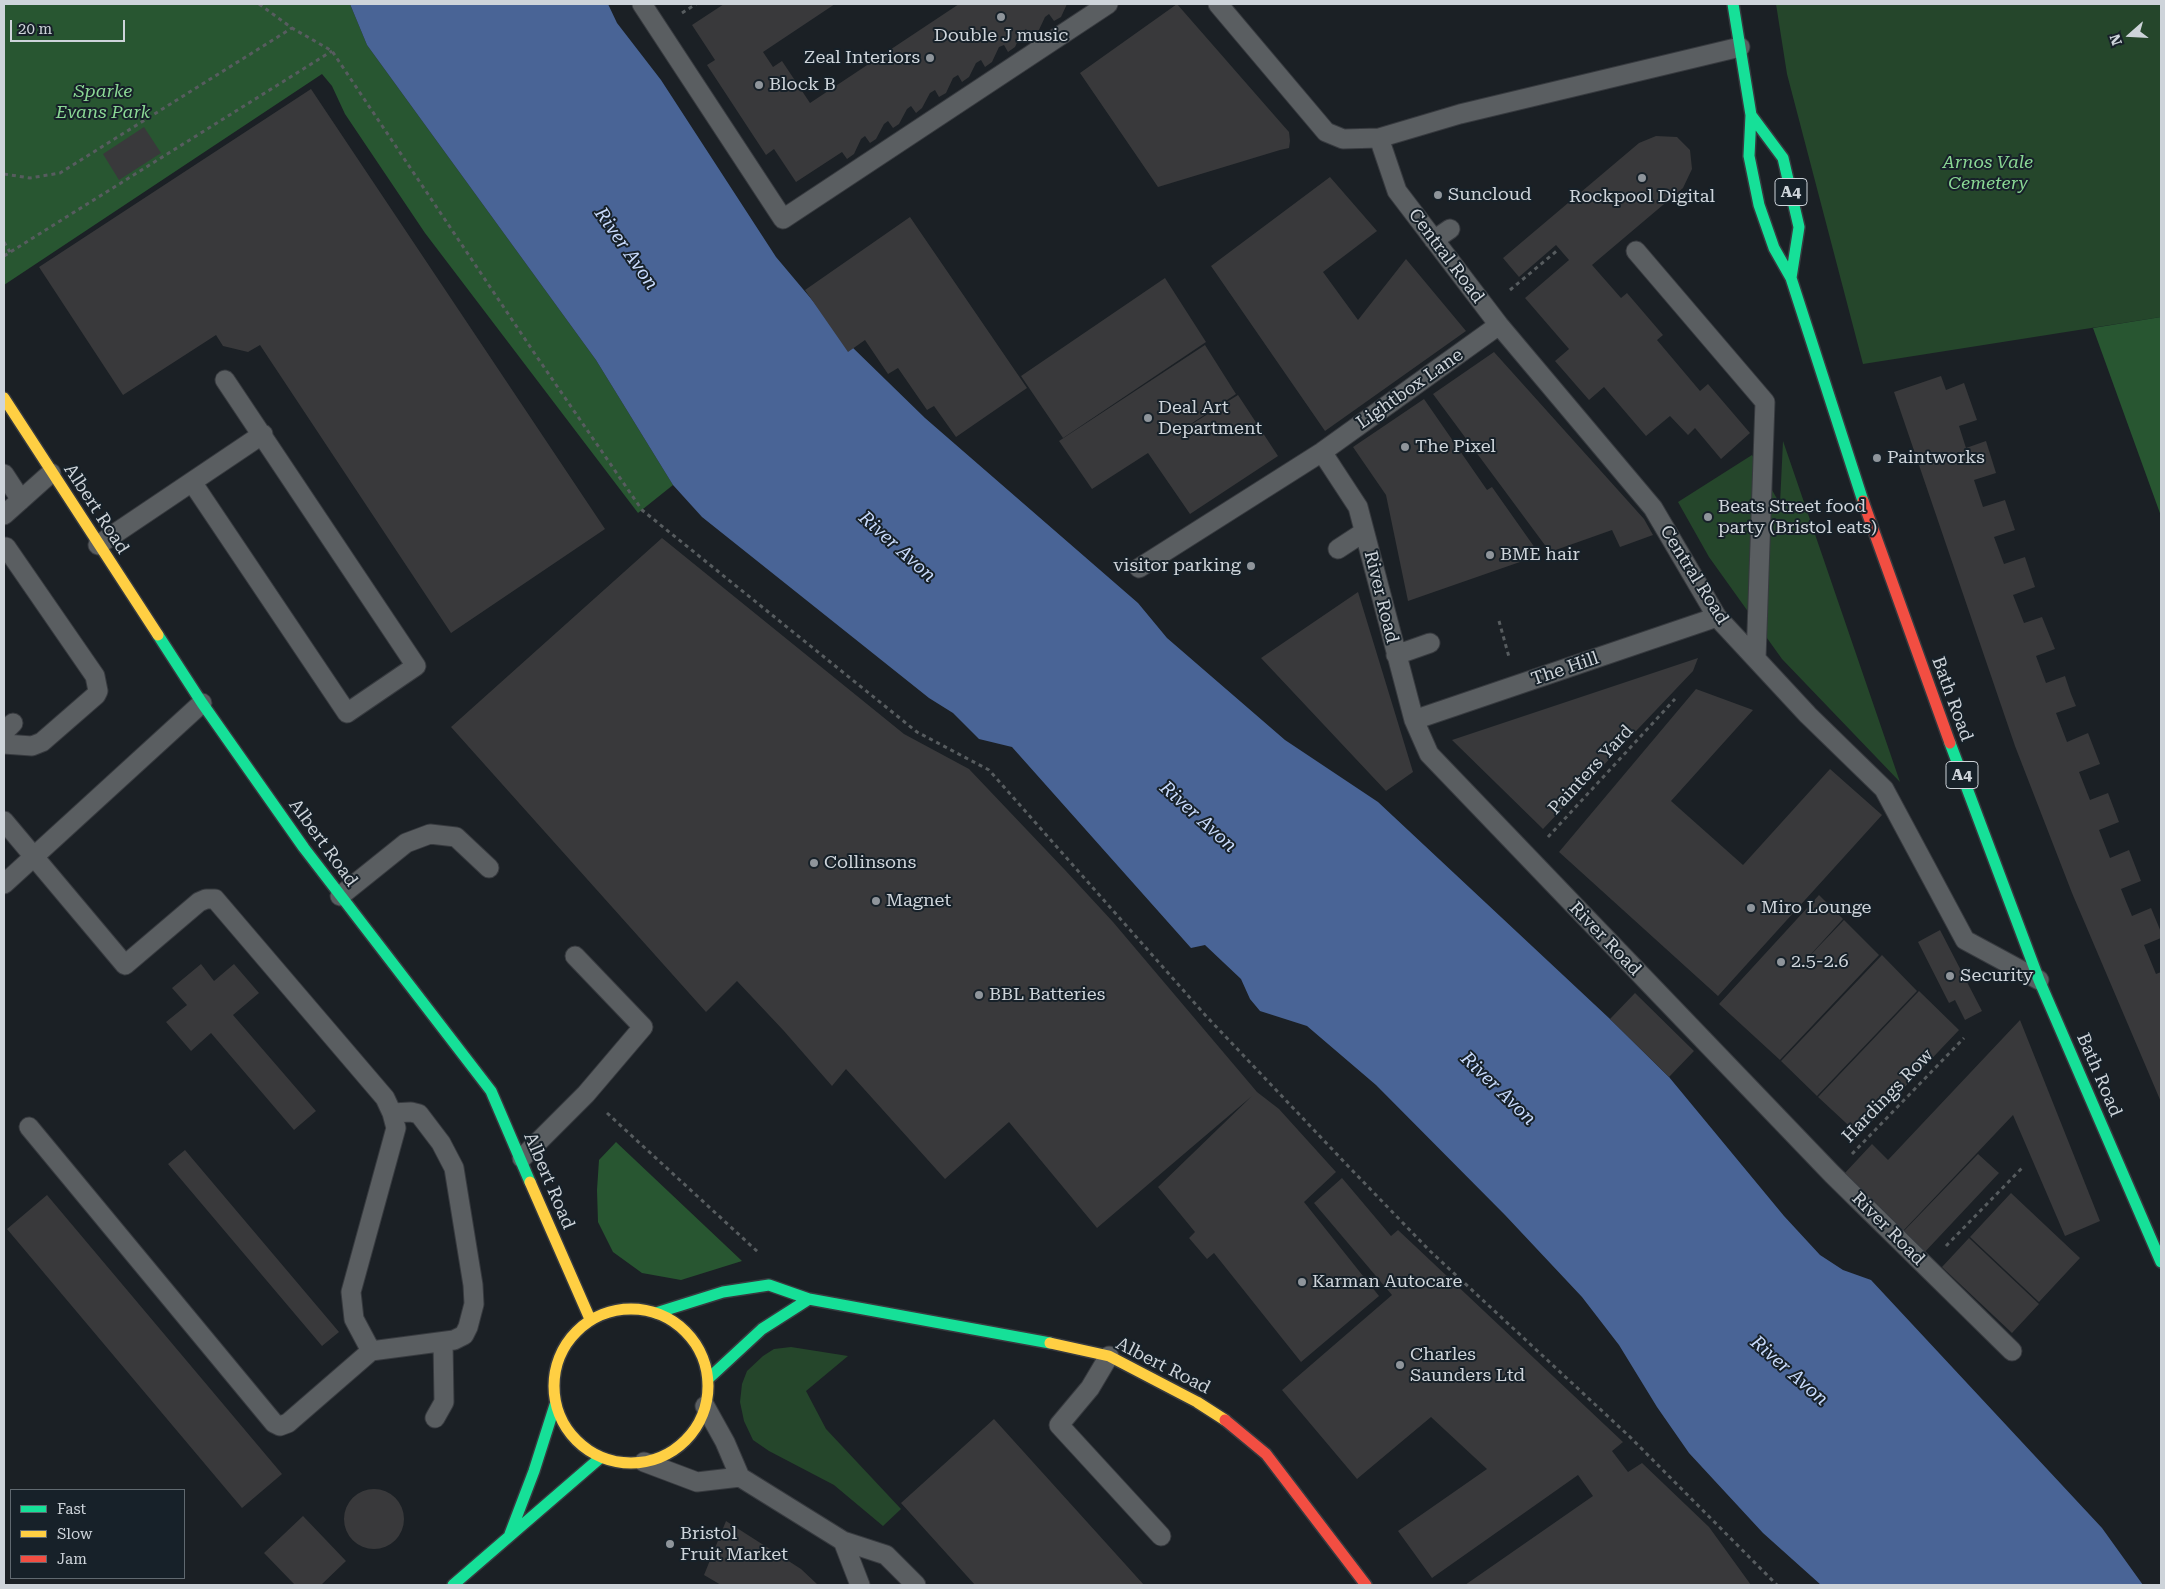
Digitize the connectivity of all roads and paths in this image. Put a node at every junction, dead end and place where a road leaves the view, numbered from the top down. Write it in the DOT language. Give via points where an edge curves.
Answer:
graph roads {
  1 [pos="259,4"];
  2 [pos="642,4"];
  3 [pos="696,4"];
  4 [pos="1108,4"];
  5 [pos="1218,4"];
  6 [pos="1733,4"];
  7 [pos="680,14"];
  8 [pos="292,28"];
  9 [pos="1740,47"];
  10 [pos="332,51"];
  11 [pos="1751,115"];
  12 [pos="1379,138"];
  13 [pos="4,174"];
  14 [pos="1450,228"];
  15 [pos="1434,240"];
  16 [pos="4,242"];
  17 [pos="1559,248"];
  18 [pos="1636,251"];
  19 [pos="10,252"];
  20 [pos="4,256"];
  21 [pos="1791,278"];
  22 [pos="1487,309"];
  23 [pos="1499,325"];
  24 [pos="225,380"];
  25 [pos="4,398"];
  26 [pos="263,434"];
  27 [pos="1322,452"];
  28 [pos="51,473"];
  29 [pos="4,474"];
  30 [pos="192,482"];
  31 [pos="21,500"];
  32 [pos="4,515"];
  33 [pos="1364,532"];
  34 [pos="98,545"];
  35 [pos="6,547"];
  36 [pos="1338,549"];
  37 [pos="1139,568"];
  38 [pos="1717,617"];
  39 [pos="1499,621"];
  40 [pos="1504,640"];
  41 [pos="1430,643"];
  42 [pos="1396,655"];
  43 [pos="1756,659"];
  44 [pos="1675,699"];
  45 [pos="202,703"];
  46 [pos="1414,720"];
  47 [pos="4,744"];
  48 [pos="4,821"];
  49 [pos="34,856"];
  50 [pos="1528,859"];
  51 [pos="489,868"];
  52 [pos="4,884"];
  53 [pos="340,896"];
  54 [pos="575,956"];
  55 [pos="2039,980"];
  56 [pos="1964,1038"];
  57 [pos="586,1094"];
  58 [pos="392,1112"];
  59 [pos="28,1127"];
  60 [pos="522,1158"];
  61 [pos="2022,1168"];
  62 [pos="1832,1174"];
  63 [pos="766,1259"];
  64 [pos="2161,1262"];
  65 [pos="1926,1267"];
  66 [pos="809,1298"];
  67 [pos="656,1313"];
  68 [pos="590,1319"];
  69 [pos="443,1342"];
  70 [pos="371,1351"];
  71 [pos="2012,1351"];
  72 [pos="1110,1356"];
  73 [pos="708,1379"];
  74 [pos="555,1405"];
  75 [pos="705,1406"];
  76 [pos="436,1418"];
  77 [pos="600,1458"];
  78 [pos="644,1462"];
  79 [pos="740,1477"];
  80 [pos="1161,1536"];
  81 [pos="508,1537"];
  82 [pos="843,1541"];
  83 [pos="453,1585"];
  84 [pos="860,1585"];
  85 [pos="916,1585"];
  86 [pos="1366,1585"];
  87 [pos="1777,1585"];
  1 -- 8 [label="path"];
  2 -- 4 [label="lane" via="783,219"];
  3 -- 7 [label="path"];
  5 -- 12 [label="lane" via="1326,132 1343,139"];
  6 -- 9 [label="main road, Bath Road / A4"];
  8 -- 10 [label="path"];
  8 -- 13 [label="path" via="60,173 30,178"];
  9 -- 11 [label="main road, Bath Road / A4"];
  9 -- 12 [label="lane" via="1460,114"];
  10 -- 19 [label="path"];
  10 -- 87 [label="path" via="642,510 917,732 988,770 1207,1017 1375,1195 1430,1251 1629,1436"];
  11 -- 21 [label="main road, Bath Road / A4" via="1748,156 1759,205 1774,248"];
  11 -- 21 [label="main road, Bath Road / A4" via="1783,158 1799,227"];
  12 -- 15 [label="lane, Central Road" via="1397,191"];
  14 -- 15 [label="lane"];
  15 -- 22 [label="lane, Central Road"];
  16 -- 19 [label="path"];
  17 -- 22 [label="path"];
  18 -- 43 [label="lane" via="1765,402"];
  19 -- 20 [label="path"];
  21 -- 55 [label="main road, Bath Road / A4" via="1850,466"];
  22 -- 23 [label="lane, Central Road"];
  23 -- 27 [label="lane, Lightbox Lane"];
  23 -- 38 [label="lane, Central Road" via="1653,508"];
  24 -- 26 [label="lane"];
  25 -- 28 [label="main road, Albert Road"];
  26 -- 30 [label="lane"];
  26 -- 30 [label="lane" via="416,666 347,713"];
  27 -- 33 [label="lane, River Road" via="1358,507"];
  27 -- 37 [label="lane, Lightbox Lane"];
  28 -- 31 [label="lane"];
  28 -- 34 [label="main road, Albert Road"];
  29 -- 31 [label="lane"];
  30 -- 34 [label="lane"];
  31 -- 32 [label="lane"];
  33 -- 36 [label="lane"];
  33 -- 42 [label="lane, River Road"];
  34 -- 45 [label="main road, Albert Road"];
  35 -- 47 [label="lane" via="95,676 98,691 42,742 32,746"];
  38 -- 43 [label="lane, Central Road"];
  38 -- 46 [label="lane, The Hill"];
  39 -- 40 [label="path"];
  41 -- 42 [label="lane"];
  42 -- 46 [label="lane, River Road"];
  43 -- 55 [label="lane, Central Road" via="1884,789 1965,940"];
  44 -- 50 [label="path, Painters Yard"];
  45 -- 49 [label="lane"];
  45 -- 53 [label="main road, Albert Road"];
  46 -- 50 [label="lane, River Road" via="1429,754"];
  48 -- 49 [label="lane"];
  49 -- 52 [label="lane"];
  49 -- 58 [label="lane" via="125,965 199,902 215,899 385,1098"];
  50 -- 62 [label="lane, River Road"];
  51 -- 53 [label="lane" via="456,837 430,834 406,843"];
  53 -- 60 [label="main road, Albert Road" via="492,1091"];
  54 -- 57 [label="lane" via="643,1027"];
  55 -- 64 [label="main road, Bath Road / A4"];
  56 -- 62 [label="path, Hardings Row"];
  57 -- 60 [label="lane"];
  57 -- 63 [label="path"];
  58 -- 69 [label="lane" via="411,1112 423,1118 446,1152 456,1176 474,1304 464,1335 460,1339"];
  58 -- 70 [label="lane" via="396,1128 351,1292 354,1319"];
  59 -- 70 [label="lane" via="277,1425 288,1423"];
  60 -- 68 [label="main road, Albert Road"];
  61 -- 65 [label="path"];
  62 -- 65 [label="lane, River Road"];
  65 -- 71 [label="lane, River Road"];
  66 -- 67 [label="main road, Albert Road" via="769,1285 723,1292"];
  66 -- 72 [label="main road, Albert Road"];
  66 -- 73 [label="main road" via="762,1329"];
  67 -- 68 [label="main road, Albert Road" via="633,1308 611,1311"];
  67 -- 73 [label="main road, Albert Road" via="677,1324 694,1342 704,1360"];
  68 -- 74 [label="main road, Albert Road" via="572,1335 558,1356 553,1380"];
  69 -- 70 [label="lane"];
  69 -- 76 [label="lane" via="444,1402"];
  72 -- 80 [label="lane" via="1090,1388 1059,1424"];
  72 -- 86 [label="main road, Albert Road" via="1204,1406 1266,1454"];
  73 -- 75 [label="main road, Albert Road" via="709,1393"];
  74 -- 77 [label="main road, Albert Road" via="564,1428"];
  74 -- 81 [label="main road"];
  75 -- 78 [label="main road, Albert Road" via="684,1442 666,1455"];
  75 -- 79 [label="lane"];
  77 -- 78 [label="main road, Albert Road" via="622,1463"];
  77 -- 81 [label="main road"];
  78 -- 79 [label="lane" via="697,1482"];
  79 -- 82 [label="lane"];
  81 -- 83 [label="main road"];
  82 -- 84 [label="lane"];
  82 -- 85 [label="lane" via="886,1555"];
}
